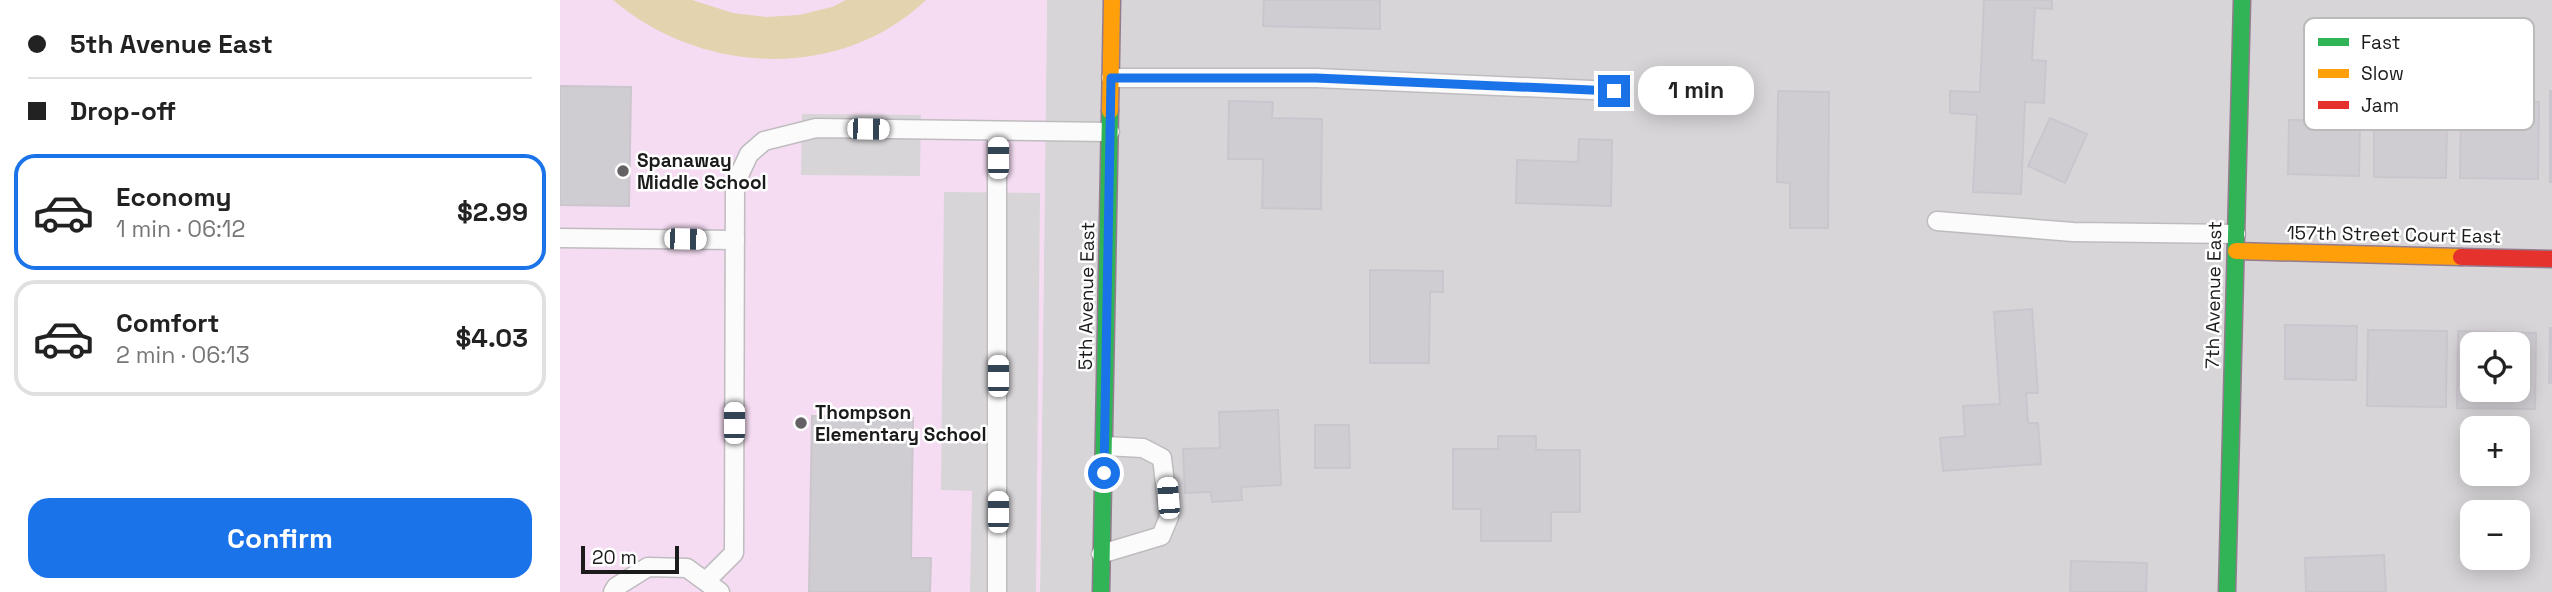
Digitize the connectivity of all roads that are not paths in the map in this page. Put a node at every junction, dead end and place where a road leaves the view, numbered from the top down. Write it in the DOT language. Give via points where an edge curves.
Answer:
graph roads {
  1 [pos="1112,0"];
  2 [pos="2242,0"];
  3 [pos="1111,78"];
  4 [pos="1614,91"];
  5 [pos="998,131"];
  6 [pos="1110,132"];
  7 [pos="1937,221"];
  8 [pos="560,238"];
  9 [pos="735,240"];
  10 [pos="2236,242"];
  11 [pos="2552,259"];
  12 [pos="1105,446"];
  13 [pos="1101,554"];
  14 [pos="713,587"];
  15 [pos="613,592"];
  16 [pos="997,592"];
  17 [pos="1101,592"];
  18 [pos="2227,592"];
  1 -- 3 [label="street, 5th Avenue East"];
  2 -- 10 [label="street, 7th Avenue East"];
  3 -- 4 [label="lane" via="1316,78"];
  3 -- 6 [label="street, 5th Avenue East"];
  5 -- 6 [label="lane"];
  5 -- 9 [label="lane" via="816,128 764,141 749,154 735,184"];
  5 -- 16 [label="lane"];
  6 -- 12 [label="street, 5th Avenue East"];
  7 -- 10 [label="lane"];
  8 -- 9 [label="lane"];
  9 -- 14 [label="lane" via="734,553"];
  10 -- 11 [label="street, 157th Street Court East"];
  10 -- 18 [label="street, 7th Avenue East"];
  12 -- 13 [label="street, 5th Avenue East"];
  12 -- 13 [label="lane" via="1143,448 1162,457 1169,517 1161,536"];
  13 -- 17 [label="street, 5th Avenue East"];
  14 -- 15 [label="lane" via="687,568 648,567"];
}
